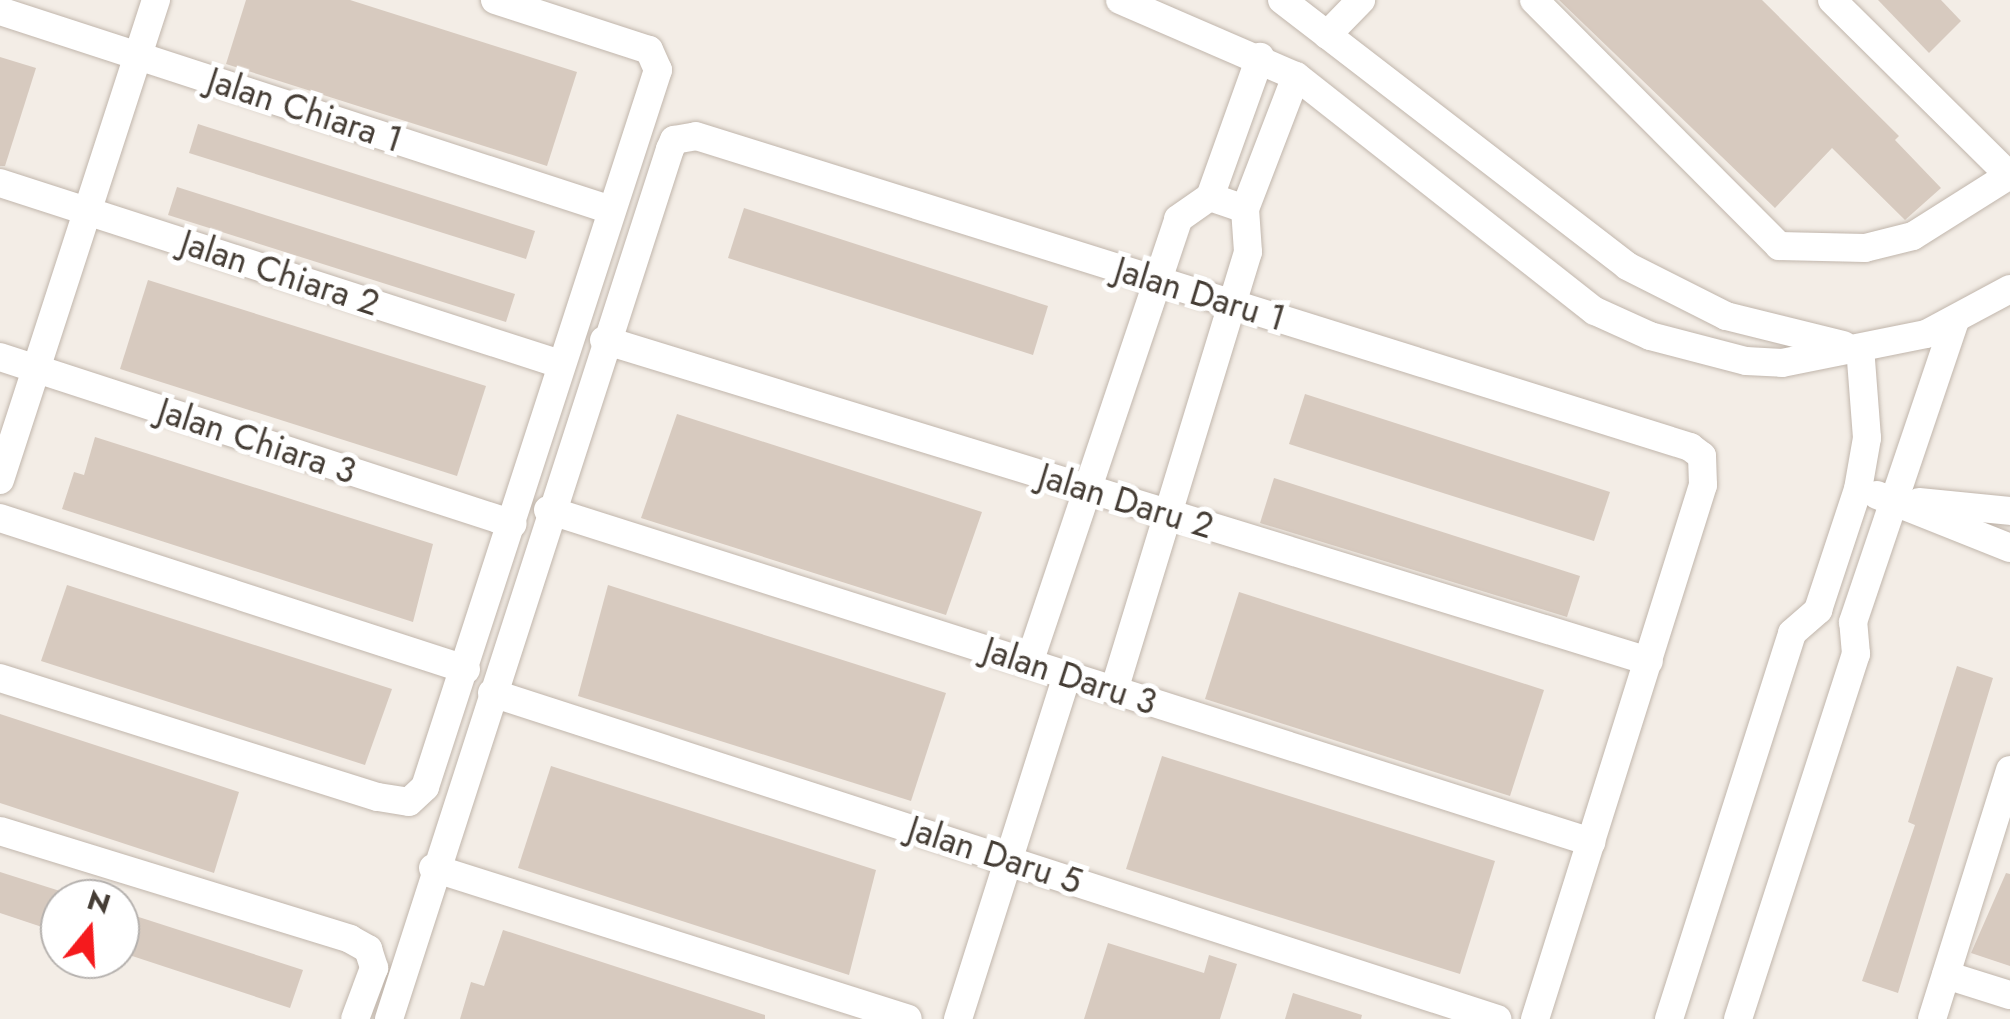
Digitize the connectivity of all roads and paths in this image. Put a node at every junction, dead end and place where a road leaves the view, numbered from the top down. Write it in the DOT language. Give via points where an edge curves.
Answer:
graph roads {
  1 [pos="156,0"];
  2 [pos="495,0"];
  3 [pos="1120,0"];
  4 [pos="1360,0"];
  5 [pos="1534,0"];
  6 [pos="1832,0"];
  7 [pos="1294,3"];
  8 [pos="0,11"];
  9 [pos="1327,34"];
  10 [pos="138,56"];
  11 [pos="1260,57"];
  12 [pos="1296,76"];
  13 [pos="2010,175"];
  14 [pos="0,183"];
  15 [pos="1210,197"];
  16 [pos="1245,209"];
  17 [pos="611,210"];
  18 [pos="87,211"];
  19 [pos="1157,280"];
  20 [pos="2010,289"];
  21 [pos="1232,304"];
  22 [pos="1954,321"];
  23 [pos="604,340"];
  24 [pos="1860,348"];
  25 [pos="0,357"];
  26 [pos="560,364"];
  27 [pos="36,369"];
  28 [pos="0,480"];
  29 [pos="1089,489"];
  30 [pos="1858,490"];
  31 [pos="1892,500"];
  32 [pos="548,510"];
  33 [pos="2010,510"];
  34 [pos="1168,514"];
  35 [pos="0,518"];
  36 [pos="513,524"];
  37 [pos="2010,548"];
  38 [pos="1818,610"];
  39 [pos="1854,622"];
  40 [pos="1648,661"];
  41 [pos="1029,663"];
  42 [pos="466,669"];
  43 [pos="1067,675"];
  44 [pos="0,678"];
  45 [pos="1114,690"];
  46 [pos="492,693"];
  47 [pos="2010,770"];
  48 [pos="0,831"];
  49 [pos="2000,840"];
  50 [pos="1591,842"];
  51 [pos="1008,860"];
  52 [pos="433,868"];
  53 [pos="1946,975"];
  54 [pos="2010,996"];
  55 [pos="355,1019"];
  56 [pos="389,1019"];
  57 [pos="908,1019"];
  58 [pos="958,1019"];
  59 [pos="1497,1019"];
  60 [pos="1536,1019"];
  61 [pos="1669,1019"];
  62 [pos="1738,1019"];
  63 [pos="1932,1019"];
  1 -- 10 [label="street"];
  2 -- 17 [label="street" via="648,50 658,70"];
  3 -- 11 [label="street"];
  4 -- 9 [label="street"];
  5 -- 13 [label="street" via="1780,246 1849,249 1913,236"];
  6 -- 13 [label="street"];
  7 -- 9 [label="street"];
  8 -- 10 [label="street, Jalan Chiara 1"];
  9 -- 24 [label="street" via="1627,266 1726,316"];
  10 -- 17 [label="street, Jalan Chiara 1"];
  10 -- 18 [label="street"];
  11 -- 12 [label="street"];
  11 -- 15 [label="street"];
  12 -- 16 [label="street"];
  12 -- 24 [label="street" via="1595,311 1650,336 1746,362 1782,363"];
  14 -- 18 [label="street, Jalan Chiara 2"];
  15 -- 16 [label="street"];
  15 -- 19 [label="street" via="1178,220"];
  16 -- 21 [label="street" via="1248,252"];
  17 -- 26 [label="street"];
  18 -- 26 [label="street, Jalan Chiara 2"];
  18 -- 27 [label="street"];
  19 -- 21 [label="street, Jalan Daru 1"];
  19 -- 23 [label="street, Jalan Daru 1" via="696,136 674,140"];
  19 -- 29 [label="street"];
  20 -- 22 [label="street"];
  21 -- 34 [label="street"];
  21 -- 40 [label="street, Jalan Daru 1" via="1702,456 1704,484"];
  22 -- 24 [label="street"];
  22 -- 31 [label="street"];
  23 -- 29 [label="street, Jalan Daru 2"];
  23 -- 32 [label="street"];
  24 -- 30 [label="street" via="1867,438"];
  25 -- 27 [label="street, Jalan Chiara 3"];
  26 -- 36 [label="street"];
  27 -- 28 [label="street"];
  27 -- 36 [label="street, Jalan Chiara 3"];
  29 -- 34 [label="street, Jalan Daru 2"];
  29 -- 41 [label="street"];
  30 -- 31 [label="street"];
  30 -- 38 [label="street"];
  31 -- 33 [label="street"];
  31 -- 37 [label="street"];
  31 -- 39 [label="street"];
  32 -- 41 [label="street, Jalan Daru 3"];
  32 -- 46 [label="street"];
  34 -- 40 [label="street, Jalan Daru 2"];
  34 -- 45 [label="street"];
  35 -- 42 [label="street"];
  36 -- 42 [label="street"];
  38 -- 39 [label="street"];
  38 -- 61 [label="street" via="1792,634"];
  39 -- 62 [label="street" via="1856,654"];
  40 -- 50 [label="street"];
  41 -- 43 [label="street, Jalan Daru 3"];
  42 -- 44 [label="street" via="438,758 409,802"];
  43 -- 45 [label="street, Jalan Daru 3"];
  43 -- 51 [label="street"];
  45 -- 50 [label="street, Jalan Daru 3"];
  46 -- 51 [label="street, Jalan Daru 5"];
  46 -- 52 [label="street"];
  47 -- 49 [label="street"];
  48 -- 55 [label="street" via="368,950 374,968"];
  49 -- 53 [label="street"];
  50 -- 60 [label="street"];
  51 -- 58 [label="street"];
  51 -- 59 [label="street, Jalan Daru 5"];
  52 -- 56 [label="street"];
  52 -- 57 [label="street"];
  53 -- 54 [label="street"];
  53 -- 63 [label="street"];
}
